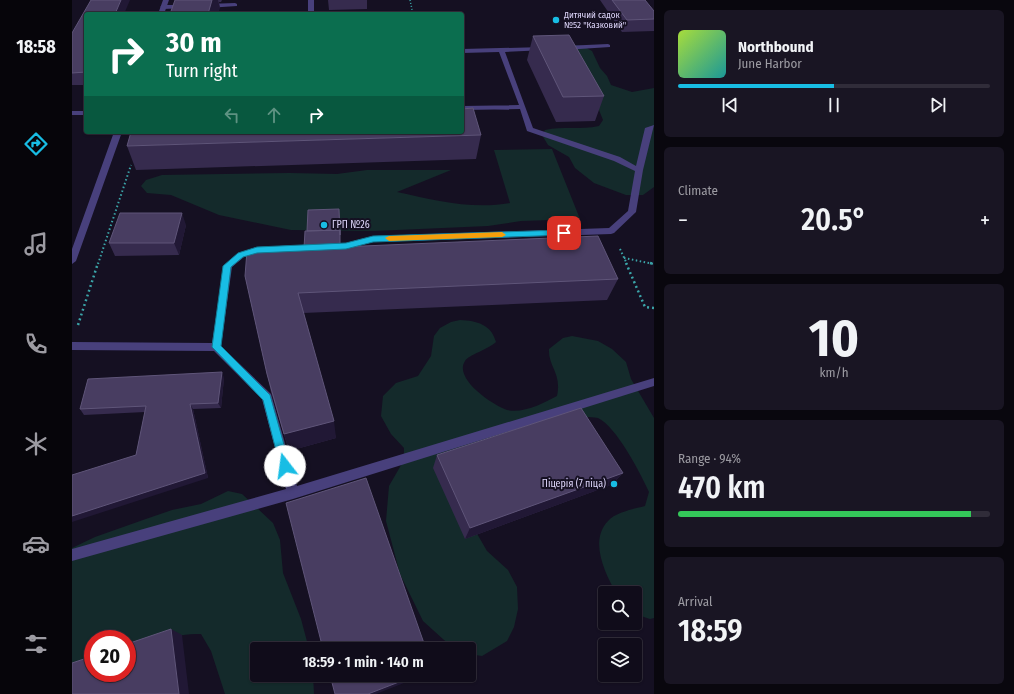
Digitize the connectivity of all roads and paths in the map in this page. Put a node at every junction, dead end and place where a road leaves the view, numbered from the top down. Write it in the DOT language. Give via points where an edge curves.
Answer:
graph roads {
  1 [pos="166,0"];
  2 [pos="311,0"];
  3 [pos="410,0"];
  4 [pos="236,3"];
  5 [pos="198,6"];
  6 [pos="163,7"];
  7 [pos="191,7"];
  8 [pos="162,12"];
  9 [pos="311,12"];
  10 [pos="413,12"];
  11 [pos="608,46"];
  12 [pos="501,50"];
  13 [pos="464,51"];
  14 [pos="464,108"];
  15 [pos="523,108"];
  16 [pos="72,113"];
  17 [pos="84,113"];
  18 [pos="654,126"];
  19 [pos="117,134"];
  20 [pos="132,162"];
  21 [pos="639,170"];
  22 [pos="611,231"];
  23 [pos="624,258"];
  24 [pos="72,260"];
  25 [pos="654,264"];
  26 [pos="654,308"];
  27 [pos="77,328"];
  28 [pos="72,346"];
  29 [pos="216,347"];
  30 [pos="654,382"];
  31 [pos="293,493"];
  32 [pos="72,555"];
  1 -- 6 [label="street"];
  2 -- 9 [label="street"];
  3 -- 10 [label="path"];
  4 -- 5 [label="street"];
  6 -- 7 [label="street"];
  6 -- 8 [label="street"];
  11 -- 12 [label="street"];
  12 -- 13 [label="street"];
  12 -- 15 [label="street"];
  14 -- 15 [label="street"];
  15 -- 21 [label="street" via="530,129 617,159"];
  16 -- 17 [label="street"];
  18 -- 21 [label="street" via="649,128"];
  19 -- 24 [label="street"];
  20 -- 27 [label="path"];
  21 -- 22 [label="street" via="632,212"];
  22 -- 23 [label="path"];
  22 -- 29 [label="street" via="373,239 346,246 251,251 241,255 228,266"];
  23 -- 25 [label="path"];
  23 -- 26 [label="path" via="646,306"];
  28 -- 29 [label="street"];
  29 -- 31 [label="street" via="267,398"];
  30 -- 31 [label="street"];
  31 -- 32 [label="street"];
}
